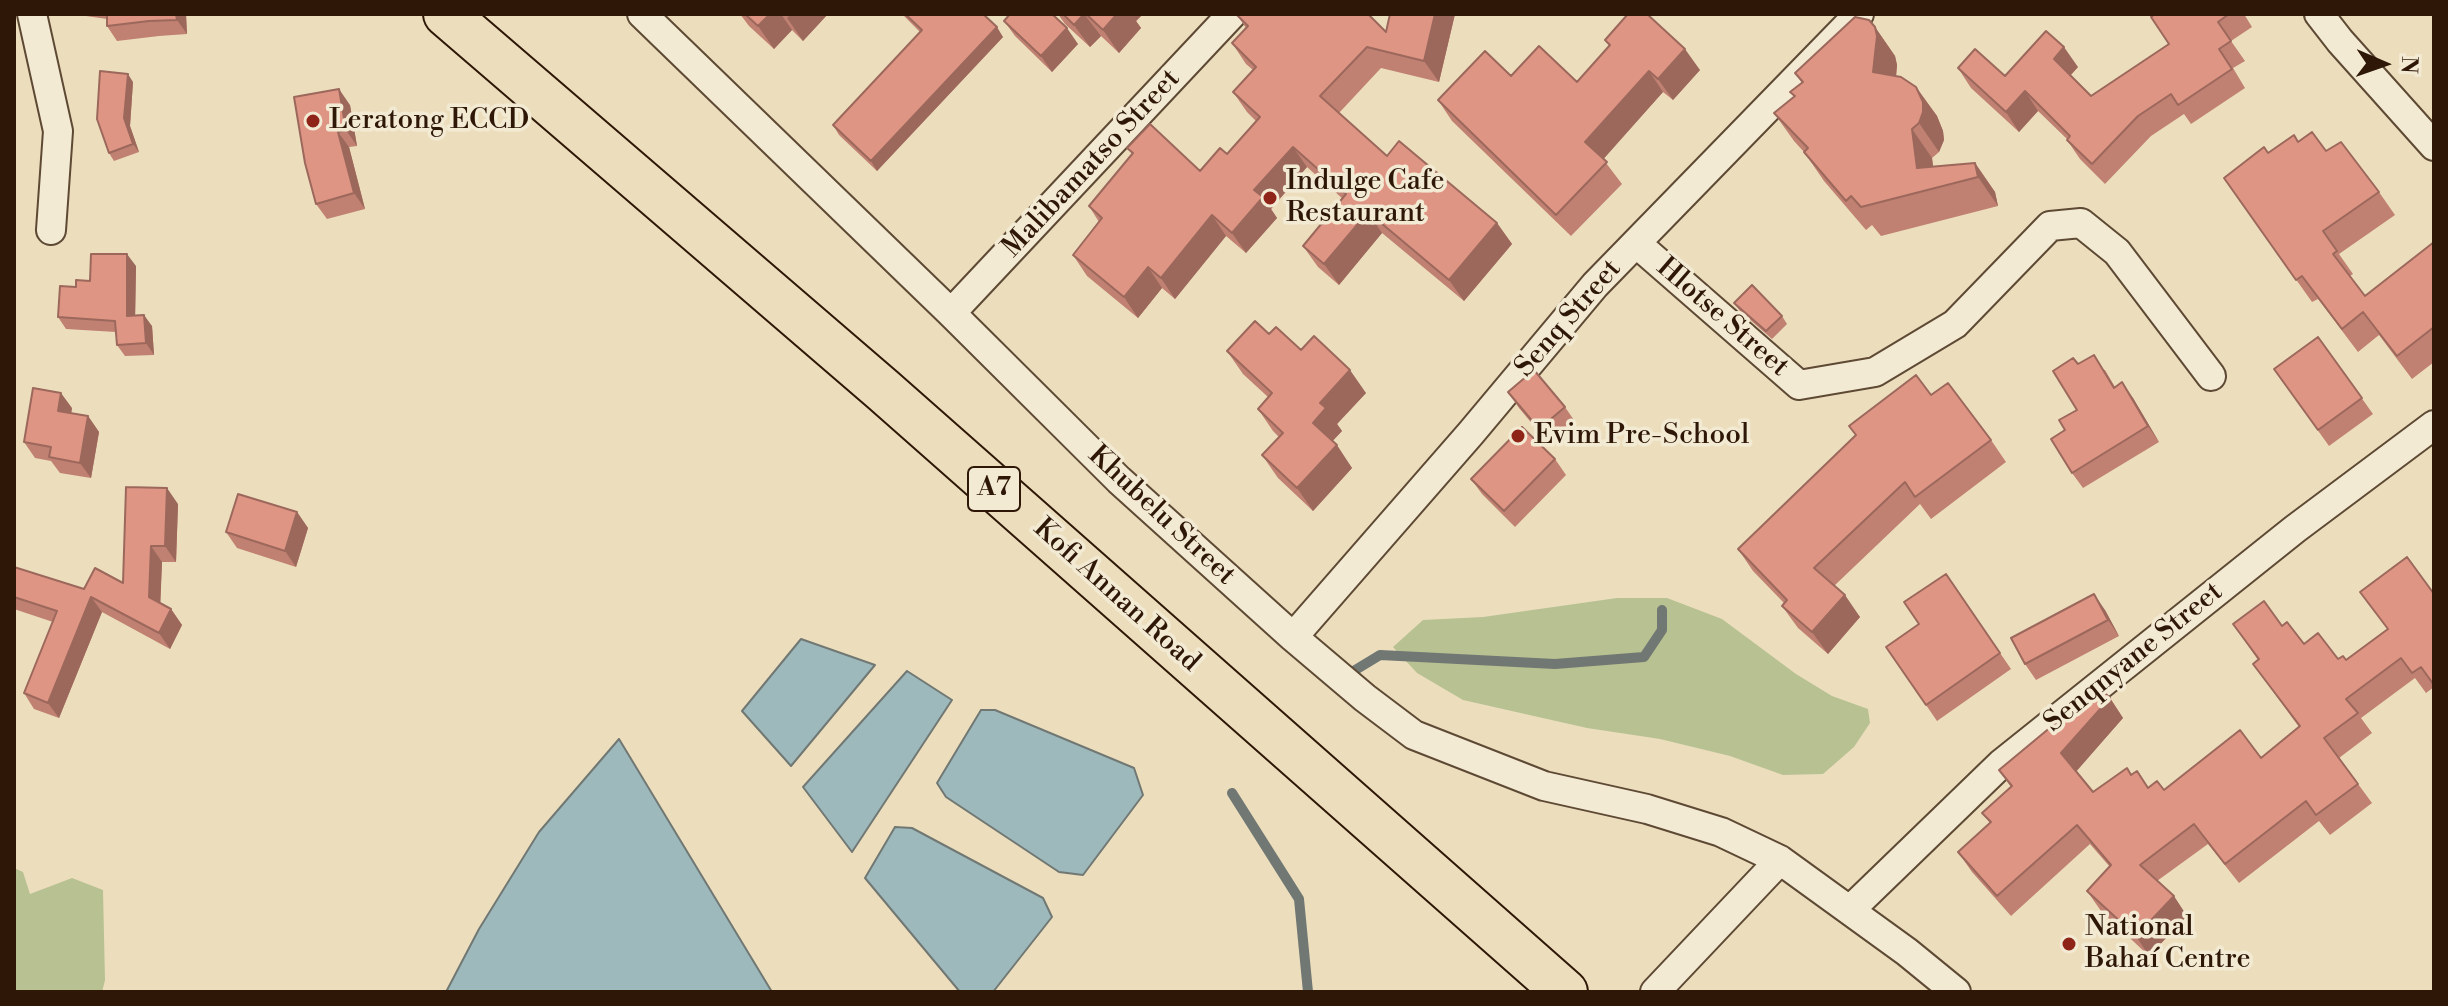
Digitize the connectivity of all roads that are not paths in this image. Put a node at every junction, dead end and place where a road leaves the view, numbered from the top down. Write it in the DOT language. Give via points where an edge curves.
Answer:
graph roads {
  1 [pos="32,14"];
  2 [pos="446,14"];
  3 [pos="642,14"];
  4 [pos="1232,14"];
  5 [pos="1859,14"];
  6 [pos="2319,14"];
  7 [pos="2434,146"];
  8 [pos="51,230"];
  9 [pos="1636,243"];
  10 [pos="951,313"];
  11 [pos="2211,376"];
  12 [pos="2434,425"];
  13 [pos="1293,637"];
  14 [pos="1780,860"];
  15 [pos="1850,910"];
  16 [pos="1565,992"];
  17 [pos="1655,992"];
  18 [pos="1956,992"];
  1 -- 8 [label="street" via="58,131"];
  2 -- 16 [label="main road, Kofi Annan Road / A7" via="883,390"];
  3 -- 10 [label="street, Khubelu Street"];
  4 -- 10 [label="street, Malibamatso Street"];
  5 -- 9 [label="street, Senq Street"];
  6 -- 7 [label="street"];
  9 -- 11 [label="street, Hlotse Street" via="1799,385 1875,372 1955,324 2050,226 2081,223 2117,252"];
  9 -- 13 [label="street, Senq Street"];
  10 -- 13 [label="street, Khubelu Street" via="1119,480"];
  12 -- 15 [label="street, Senqnyane Street" via="2001,764"];
  13 -- 14 [label="street, Khubelu Street" via="1414,735 1544,786 1721,832"];
  14 -- 15 [label="street, Khubelu Street"];
  14 -- 17 [label="street"];
  15 -- 18 [label="street, Khubelu Street"];
}
